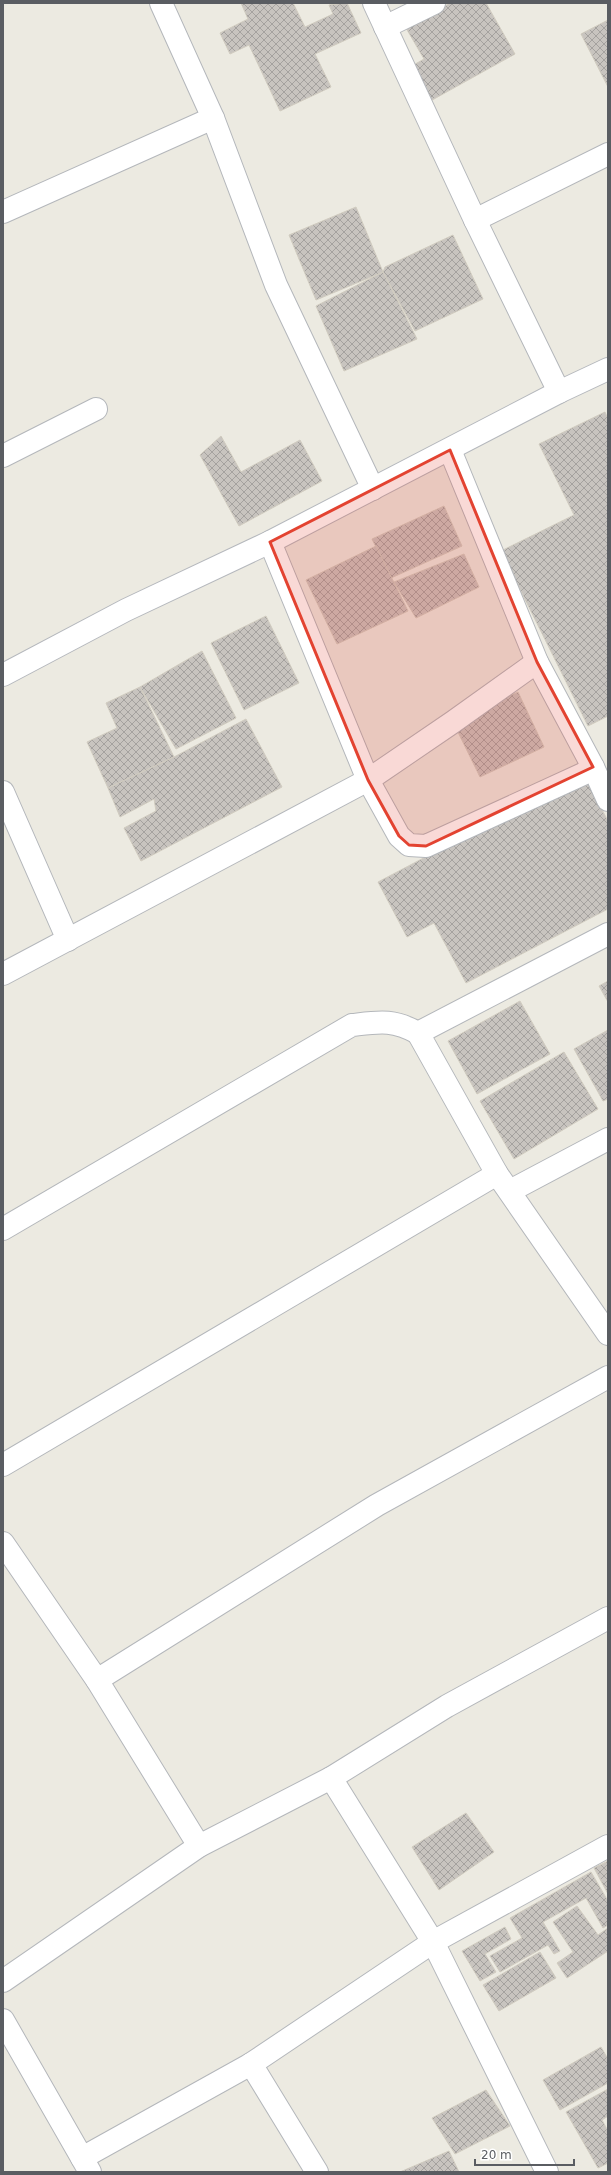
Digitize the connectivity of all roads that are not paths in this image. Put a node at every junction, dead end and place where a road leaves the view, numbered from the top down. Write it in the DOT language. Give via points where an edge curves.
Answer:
graph roads {
  1 [pos="161,3"];
  2 [pos="374,3"];
  3 [pos="434,3"];
  4 [pos="384,27"];
  5 [pos="213,118"];
  6 [pos="608,154"];
  7 [pos="3,212"];
  8 [pos="475,220"];
  9 [pos="608,369"];
  10 [pos="559,392"];
  11 [pos="96,409"];
  12 [pos="450,450"];
  13 [pos="3,456"];
  14 [pos="373,489"];
  15 [pos="270,542"];
  16 [pos="537,662"];
  17 [pos="3,675"];
  18 [pos="593,767"];
  19 [pos="368,780"];
  20 [pos="3,792"];
  21 [pos="608,800"];
  22 [pos="608,934"];
  23 [pos="68,940"];
  24 [pos="3,974"];
  25 [pos="418,1033"];
  26 [pos="608,1139"];
  27 [pos="497,1174"];
  28 [pos="510,1191"];
  29 [pos="3,1229"];
  30 [pos="608,1334"];
  31 [pos="608,1377"];
  32 [pos="3,1464"];
  33 [pos="3,1543"];
  34 [pos="608,1618"];
  35 [pos="97,1680"];
  36 [pos="331,1778"];
  37 [pos="199,1846"];
  38 [pos="608,1846"];
  39 [pos="433,1942"];
  40 [pos="3,1981"];
  41 [pos="3,2020"];
  42 [pos="251,2064"];
  43 [pos="86,2165"];
  44 [pos="317,2172"];
  45 [pos="547,2172"];
  1 -- 5 [label="street"];
  2 -- 4 [label="street"];
  3 -- 4 [label="street"];
  4 -- 8 [label="street"];
  5 -- 7 [label="street"];
  5 -- 14 [label="street" via="276,285"];
  6 -- 8 [label="street"];
  8 -- 10 [label="street"];
  9 -- 10 [label="street"];
  10 -- 12 [label="street"];
  11 -- 13 [label="street"];
  12 -- 14 [label="street"];
  12 -- 16 [label="street"];
  14 -- 15 [label="street"];
  15 -- 17 [label="street" via="126,610"];
  15 -- 19 [label="street"];
  16 -- 18 [label="street"];
  16 -- 19 [label="street"];
  18 -- 19 [label="street" via="583,774 426,846 409,845 399,836"];
  18 -- 21 [label="street"];
  19 -- 23 [label="street"];
  20 -- 23 [label="street"];
  22 -- 25 [label="street"];
  23 -- 24 [label="street"];
  25 -- 27 [label="street"];
  25 -- 29 [label="street" via="402,1024 383,1022 352,1025"];
  26 -- 28 [label="street"];
  27 -- 28 [label="street"];
  27 -- 32 [label="street"];
  28 -- 30 [label="street"];
  31 -- 35 [label="street" via="376,1505"];
  33 -- 35 [label="street"];
  34 -- 36 [label="street" via="447,1706"];
  35 -- 37 [label="street"];
  36 -- 37 [label="street"];
  36 -- 39 [label="street"];
  37 -- 40 [label="street"];
  38 -- 39 [label="street"];
  39 -- 42 [label="street"];
  39 -- 45 [label="street"];
  41 -- 43 [label="street"];
  42 -- 43 [label="street"];
  42 -- 44 [label="street"];
}
